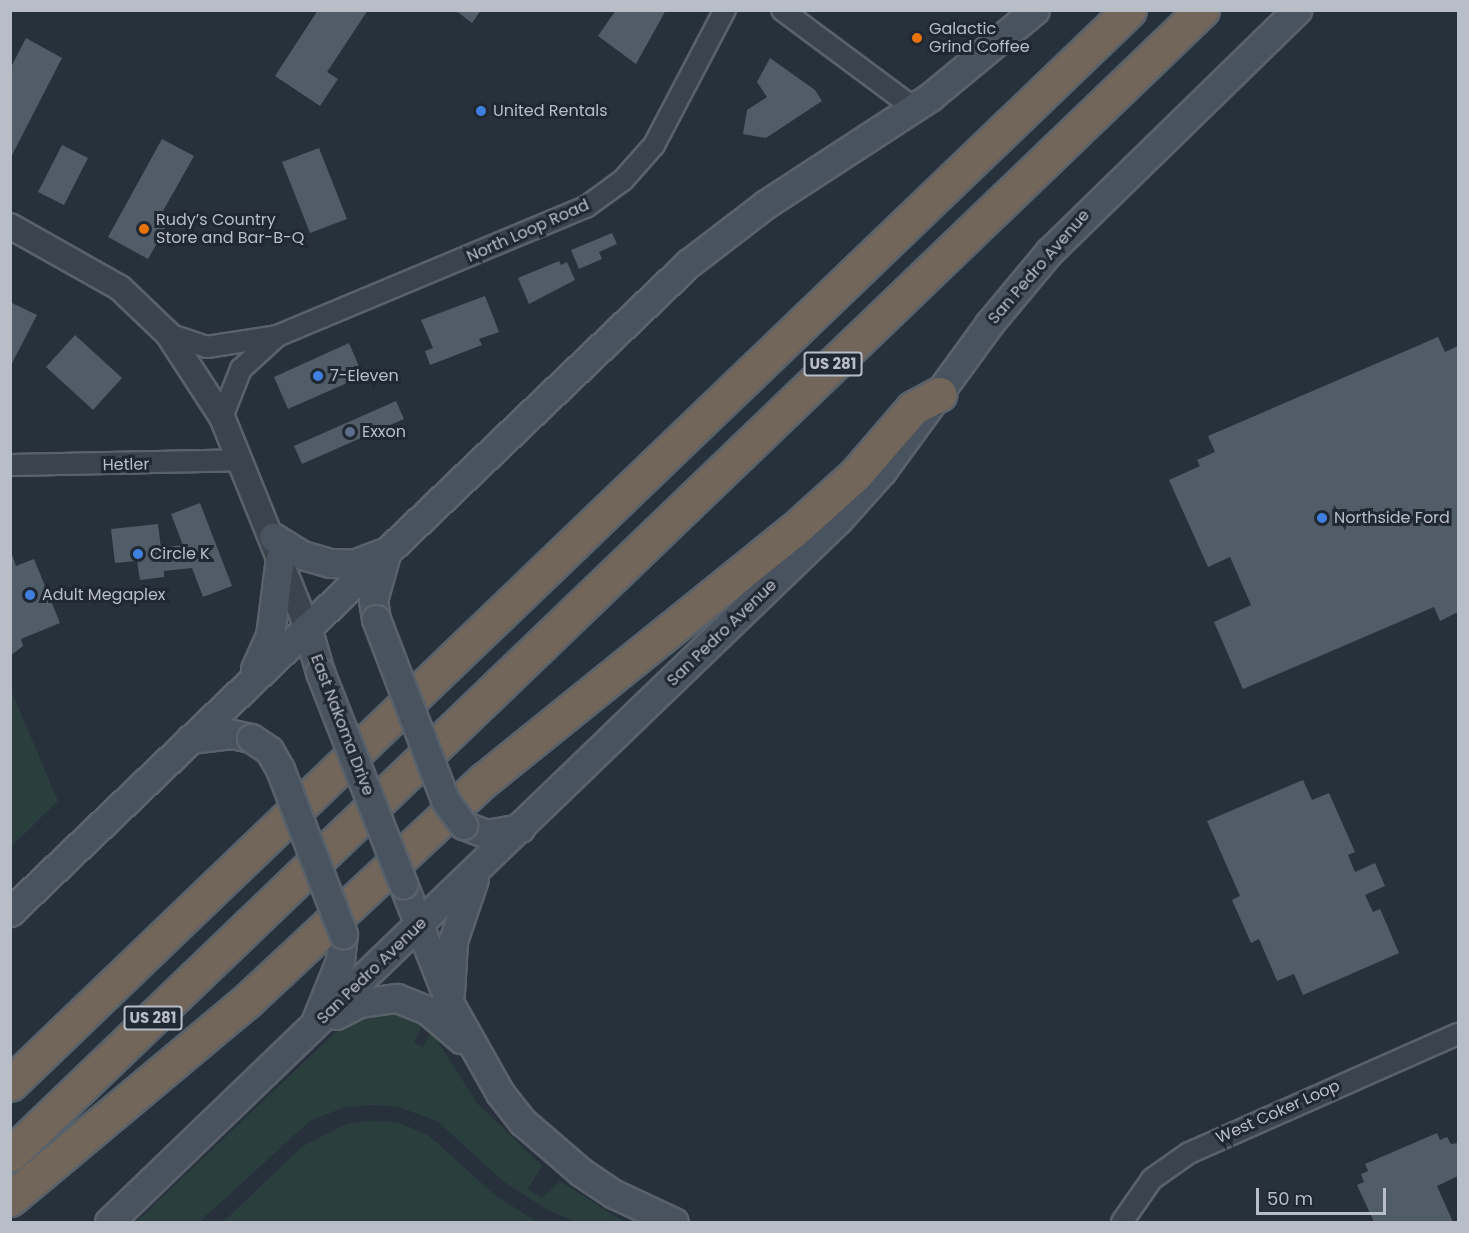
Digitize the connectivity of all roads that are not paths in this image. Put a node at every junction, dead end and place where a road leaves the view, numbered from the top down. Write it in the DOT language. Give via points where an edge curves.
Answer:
graph roads {
  1 [pos="725,10"];
  2 [pos="782,10"];
  3 [pos="1035,10"];
  4 [pos="1129,10"];
  5 [pos="1202,10"];
  6 [pos="1297,10"];
  7 [pos="914,108"];
  8 [pos="10,226"];
  9 [pos="168,334"];
  10 [pos="277,336"];
  11 [pos="939,394"];
  12 [pos="222,417"];
  13 [pos="241,460"];
  14 [pos="10,465"];
  15 [pos="277,547"];
  16 [pos="387,550"];
  17 [pos="307,627"];
  18 [pos="243,688"];
  19 [pos="190,739"];
  20 [pos="520,828"];
  21 [pos="482,864"];
  22 [pos="10,912"];
  23 [pos="419,928"];
  24 [pos="451,1006"];
  25 [pos="312,1029"];
  26 [pos="1458,1034"];
  27 [pos="472,1050"];
  28 [pos="10,1084"];
  29 [pos="10,1155"];
  30 [pos="10,1198"];
  31 [pos="109,1222"];
  32 [pos="674,1222"];
  33 [pos="1122,1222"];
  1 -- 10 [label="street, North Loop Road" via="654,145 605,195 565,218"];
  2 -- 7 [label="street"];
  3 -- 7 [label="main road" via="979,60"];
  4 -- 28 [label="highway, US 281"];
  5 -- 29 [label="highway, US 281"];
  6 -- 11 [label="main road, San Pedro Avenue" via="1049,252 995,316"];
  7 -- 16 [label="main road" via="766,204 688,263"];
  8 -- 9 [label="street, East Nakoma Drive" via="120,288"];
  9 -- 10 [label="street, North Loop Road" via="207,347"];
  9 -- 12 [label="street, East Nakoma Drive"];
  10 -- 12 [label="street, North Loop Road" via="242,369"];
  11 -- 20 [label="main road, San Pedro Avenue" via="882,471 839,519"];
  11 -- 30 [label="highway" via="913,408 856,474 793,531 484,780 250,998"];
  12 -- 13 [label="street, East Nakoma Drive"];
  13 -- 14 [label="street, Hetler"];
  13 -- 15 [label="street, East Nakoma Drive"];
  15 -- 16 [label="main road" via="330,563 353,564"];
  15 -- 17 [label="street, East Nakoma Drive"];
  15 -- 18 [label="main road" via="268,645"];
  16 -- 17 [label="main road"];
  16 -- 20 [label="main road, bridge" via="374,594 376,619 445,800 463,825 486,834"];
  17 -- 18 [label="main road"];
  17 -- 23 [label="main road, East Nakoma Drive, bridge" via="320,672"];
  18 -- 19 [label="main road"];
  19 -- 22 [label="main road"];
  19 -- 25 [label="main road, bridge" via="232,734 251,738 269,750 280,769 344,934 340,961"];
  20 -- 21 [label="main road, San Pedro Avenue"];
  21 -- 23 [label="main road, San Pedro Avenue"];
  21 -- 24 [label="main road" via="458,922 450,965"];
  23 -- 24 [label="main road, East Nakoma Drive"];
  23 -- 25 [label="main road, San Pedro Avenue"];
  24 -- 27 [label="main road, East Nakoma Drive"];
  25 -- 27 [label="main road" via="360,1003 397,998 436,1015"];
  25 -- 31 [label="main road, San Pedro Avenue"];
  26 -- 33 [label="street, West Coker Loop" via="1189,1153 1152,1179"];
  27 -- 32 [label="main road, East Nakoma Drive" via="500,1093 551,1147 614,1194"];
}
